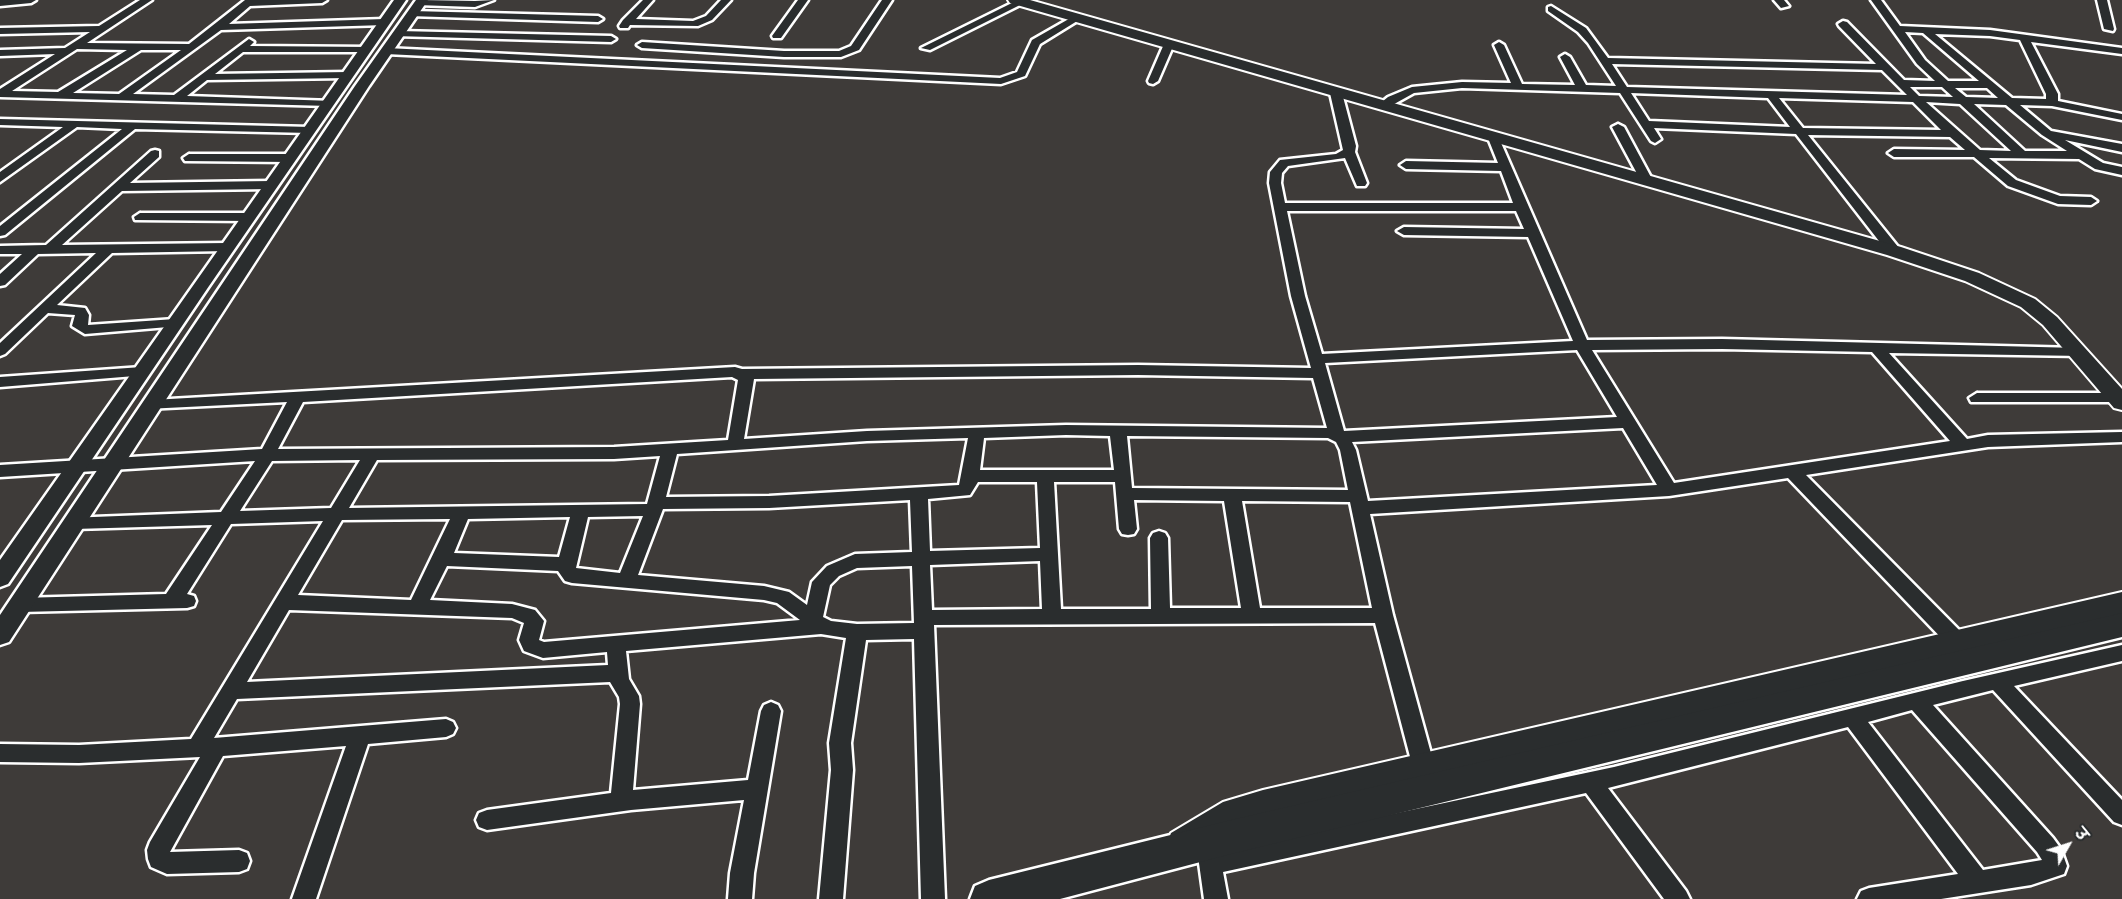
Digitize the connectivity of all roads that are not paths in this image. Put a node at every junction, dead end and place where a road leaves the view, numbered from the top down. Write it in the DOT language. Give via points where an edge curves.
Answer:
graph roads {
  1 [pos="31,0"];
  2 [pos="147,0"];
  3 [pos="322,0"];
  4 [pos="489,0"];
  5 [pos="648,0"];
  6 [pos="726,0"];
  7 [pos="803,0"];
  8 [pos="887,0"];
  9 [pos="1876,0"];
  10 [pos="2102,0"];
  11 [pos="250,1"];
  12 [pos="1018,1"];
  13 [pos="444,2"];
  14 [pos="0,3"];
  15 [pos="413,4"];
  16 [pos="1551,9"];
  17 [pos="307,16"];
  18 [pos="1077,18"];
  19 [pos="598,19"];
  20 [pos="627,22"];
  21 [pos="1842,24"];
  22 [pos="268,26"];
  23 [pos="219,27"];
  24 [pos="392,28"];
  25 [pos="1898,28"];
  26 [pos="103,29"];
  27 [pos="2109,29"];
  28 [pos="1924,30"];
  29 [pos="0,31"];
  30 [pos="777,36"];
  31 [pos="2024,37"];
  32 [pos="611,39"];
  33 [pos="1169,44"];
  34 [pos="642,45"];
  35 [pos="1499,45"];
  36 [pos="140,46"];
  37 [pos="192,47"];
  38 [pos="926,48"];
  39 [pos="71,49"];
  40 [pos="240,49"];
  41 [pos="366,49"];
  42 [pos="386,51"];
  43 [pos="2122,51"];
  44 [pos="0,53"];
  45 [pos="1565,57"];
  46 [pos="592,60"];
  47 [pos="1605,61"];
  48 [pos="1884,67"];
  49 [pos="348,75"];
  50 [pos="0,77"];
  51 [pos="26,77"];
  52 [pos="204,77"];
  53 [pos="1153,81"];
  54 [pos="1899,83"];
  55 [pos="1947,84"];
  56 [pos="1990,85"];
  57 [pos="1518,87"];
  58 [pos="1582,90"];
  59 [pos="1626,91"];
  60 [pos="1336,93"];
  61 [pos="0,94"];
  62 [pos="60,96"];
  63 [pos="1773,96"];
  64 [pos="122,98"];
  65 [pos="176,99"];
  66 [pos="1917,100"];
  67 [pos="1966,102"];
  68 [pos="329,103"];
  69 [pos="2010,103"];
  70 [pos="2052,103"];
  71 [pos="1383,106"];
  72 [pos="2122,117"];
  73 [pos="0,122"];
  74 [pos="1645,124"];
  75 [pos="73,125"];
  76 [pos="132,126"];
  77 [pos="1618,127"];
  78 [pos="310,130"];
  79 [pos="1800,131"];
  80 [pos="2046,132"];
  81 [pos="1953,134"];
  82 [pos="1494,138"];
  83 [pos="1655,139"];
  84 [pos="2122,148"];
  85 [pos="1349,152"];
  86 [pos="1894,153"];
  87 [pos="155,154"];
  88 [pos="1978,155"];
  89 [pos="2023,155"];
  90 [pos="2081,155"];
  91 [pos="189,158"];
  92 [pos="290,158"];
  93 [pos="1406,165"];
  94 [pos="1506,167"];
  95 [pos="2122,171"];
  96 [pos="0,178"];
  97 [pos="1647,181"];
  98 [pos="1361,183"];
  99 [pos="271,185"];
  100 [pos="118,187"];
  101 [pos="2091,201"];
  102 [pos="1280,207"];
  103 [pos="1521,207"];
  104 [pos="140,217"];
  105 [pos="249,217"];
  106 [pos="1404,231"];
  107 [pos="0,232"];
  108 [pos="1532,234"];
  109 [pos="227,246"];
  110 [pos="110,248"];
  111 [pos="35,249"];
  112 [pos="50,249"];
  113 [pos="0,250"];
  114 [pos="1894,251"];
  115 [pos="0,282"];
  116 [pos="45,309"];
  117 [pos="175,323"];
  118 [pos="1582,345"];
  119 [pos="1877,349"];
  120 [pos="0,351"];
  121 [pos="2078,353"];
  122 [pos="1317,366"];
  123 [pos="141,372"];
  124 [pos="742,374"];
  125 [pos="0,382"];
  126 [pos="298,397"];
  127 [pos="1977,398"];
  128 [pos="2120,400"];
  129 [pos="152,405"];
  130 [pos="1628,422"];
  131 [pos="1118,430"];
  132 [pos="977,432"];
  133 [pos="1338,436"];
  134 [pos="2122,437"];
  135 [pos="735,445"];
  136 [pos="1963,445"];
  137 [pos="670,449"];
  138 [pos="372,454"];
  139 [pos="267,455"];
  140 [pos="95,465"];
  141 [pos="0,471"];
  142 [pos="1794,472"];
  143 [pos="971,476"];
  144 [pos="1121,476"];
  145 [pos="1045,477"];
  146 [pos="1669,490"];
  147 [pos="922,494"];
  148 [pos="1123,494"];
  149 [pos="1232,495"];
  150 [pos="1358,502"];
  151 [pos="655,507"];
  152 [pos="581,511"];
  153 [pos="462,512"];
  154 [pos="336,514"];
  155 [pos="226,517"];
  156 [pos="74,523"];
  157 [pos="1128,529"];
  158 [pos="1159,538"];
  159 [pos="1048,554"];
  160 [pos="442,558"];
  161 [pos="921,559"];
  162 [pos="566,564"];
  163 [pos="0,578"];
  164 [pos="626,580"];
  165 [pos="284,602"];
  166 [pos="2122,603"];
  167 [pos="20,605"];
  168 [pos="417,607"];
  169 [pos="1161,615"];
  170 [pos="1252,615"];
  171 [pos="1383,615"];
  172 [pos="1052,616"];
  173 [pos="818,623"];
  174 [pos="2122,626"];
  175 [pos="923,627"];
  176 [pos="857,632"];
  177 [pos="0,635"];
  178 [pos="1957,641"];
  179 [pos="616,644"];
  180 [pos="2122,652"];
  181 [pos="617,673"];
  182 [pos="1996,681"];
  183 [pos="231,691"];
  184 [pos="1916,701"];
  185 [pos="771,711"];
  186 [pos="1853,718"];
  187 [pos="446,729"];
  188 [pos="360,736"];
  189 [pos="207,748"];
  190 [pos="0,753"];
  191 [pos="1424,768"];
  192 [pos="1591,782"];
  193 [pos="757,789"];
  194 [pos="621,802"];
  195 [pos="2122,815"];
  196 [pos="487,820"];
  197 [pos="1215,848"];
  198 [pos="1168,854"];
  199 [pos="239,861"];
  200 [pos="1977,881"];
  201 [pos="304,899"];
  202 [pos="740,899"];
  203 [pos="831,899"];
  204 [pos="933,899"];
  205 [pos="989,899"];
  206 [pos="1216,899"];
  207 [pos="1678,899"];
  208 [pos="1869,899"];
  1 -- 14 [label="street"];
  2 -- 26 [label="street"];
  3 -- 11 [label="street"];
  3 -- 17 [label="street"];
  4 -- 13 [label="street"];
  5 -- 20 [label="street"];
  6 -- 20 [label="street" via="709,18 694,24"];
  7 -- 30 [label="street"];
  8 -- 34 [label="street" via="855,48 841,54"];
  9 -- 25 [label="street"];
  10 -- 27 [label="street"];
  11 -- 23 [label="street"];
  12 -- 18 [label="main road"];
  12 -- 38 [label="street"];
  13 -- 15 [label="street"];
  15 -- 19 [label="street"];
  15 -- 24 [label="street"];
  16 -- 47 [label="street" via="1587,35"];
  17 -- 22 [label="street"];
  17 -- 24 [label="street"];
  18 -- 33 [label="main road"];
  18 -- 46 [label="street" via="1036,42 1021,74 1001,81"];
  20 -- 32 [label="street"];
  21 -- 48 [label="street"];
  22 -- 23 [label="street"];
  22 -- 40 [label="street"];
  23 -- 37 [label="street"];
  24 -- 32 [label="street"];
  24 -- 41 [label="street"];
  24 -- 42 [label="street"];
  25 -- 28 [label="street"];
  25 -- 55 [label="street" via="1921,62"];
  26 -- 29 [label="street"];
  26 -- 39 [label="street"];
  28 -- 31 [label="street"];
  28 -- 56 [label="street"];
  31 -- 43 [label="street"];
  31 -- 70 [label="street" via="2052,94"];
  32 -- 46 [label="street"];
  33 -- 53 [label="street"];
  33 -- 60 [label="main road"];
  35 -- 57 [label="street"];
  36 -- 37 [label="street"];
  36 -- 39 [label="street"];
  36 -- 62 [label="street"];
  37 -- 64 [label="street"];
  39 -- 44 [label="street"];
  39 -- 51 [label="street"];
  40 -- 41 [label="street"];
  40 -- 52 [label="street"];
  41 -- 49 [label="street"];
  42 -- 46 [label="street"];
  42 -- 129 [label="street"];
  45 -- 58 [label="street"];
  47 -- 48 [label="street"];
  47 -- 59 [label="street"];
  48 -- 54 [label="street"];
  49 -- 52 [label="street"];
  49 -- 68 [label="street"];
  50 -- 51 [label="street"];
  51 -- 61 [label="street"];
  52 -- 65 [label="street"];
  54 -- 55 [label="street"];
  54 -- 66 [label="street"];
  55 -- 56 [label="street"];
  55 -- 67 [label="street"];
  56 -- 69 [label="street"];
  57 -- 58 [label="street"];
  57 -- 71 [label="street" via="1427,88 1400,95"];
  58 -- 59 [label="street"];
  59 -- 63 [label="street"];
  59 -- 74 [label="street"];
  60 -- 71 [label="main road"];
  60 -- 85 [label="street"];
  61 -- 62 [label="street"];
  62 -- 64 [label="street"];
  63 -- 66 [label="street"];
  63 -- 79 [label="street"];
  64 -- 65 [label="street"];
  65 -- 68 [label="street"];
  66 -- 67 [label="street"];
  66 -- 81 [label="street"];
  67 -- 69 [label="street"];
  67 -- 89 [label="street"];
  68 -- 78 [label="street"];
  69 -- 70 [label="street"];
  69 -- 80 [label="street"];
  70 -- 72 [label="street"];
  71 -- 82 [label="main road"];
  73 -- 75 [label="street"];
  74 -- 79 [label="street"];
  74 -- 83 [label="street"];
  75 -- 76 [label="street"];
  75 -- 96 [label="street"];
  76 -- 78 [label="street"];
  76 -- 107 [label="street"];
  77 -- 97 [label="street"];
  78 -- 92 [label="street"];
  79 -- 81 [label="street"];
  79 -- 114 [label="street"];
  80 -- 84 [label="street"];
  80 -- 90 [label="street"];
  81 -- 88 [label="street"];
  82 -- 94 [label="street"];
  82 -- 97 [label="main road"];
  85 -- 98 [label="street"];
  85 -- 102 [label="street" via="1340,157 1293,160 1279,166 1275,183"];
  86 -- 88 [label="street"];
  87 -- 100 [label="street"];
  88 -- 89 [label="street"];
  88 -- 101 [label="street" via="2019,187 2058,200"];
  89 -- 90 [label="street"];
  90 -- 95 [label="street" via="2099,166"];
  91 -- 92 [label="street"];
  92 -- 99 [label="street"];
  93 -- 94 [label="street"];
  94 -- 103 [label="street"];
  97 -- 114 [label="main road"];
  99 -- 100 [label="street"];
  99 -- 105 [label="street"];
  100 -- 112 [label="street"];
  102 -- 103 [label="street"];
  102 -- 122 [label="street"];
  103 -- 108 [label="street"];
  104 -- 105 [label="street"];
  105 -- 109 [label="street"];
  106 -- 108 [label="street"];
  108 -- 118 [label="street"];
  109 -- 110 [label="street"];
  109 -- 117 [label="street"];
  110 -- 112 [label="street"];
  110 -- 116 [label="street"];
  111 -- 112 [label="street"];
  111 -- 113 [label="street"];
  111 -- 115 [label="street"];
  114 -- 121 [label="main road" via="1972,277 2028,303"];
  116 -- 117 [label="street" via="80,311 79,326 85,330"];
  116 -- 120 [label="street"];
  117 -- 123 [label="street"];
  118 -- 119 [label="street"];
  118 -- 122 [label="street"];
  118 -- 130 [label="street"];
  119 -- 121 [label="street"];
  119 -- 136 [label="street"];
  121 -- 128 [label="main road"];
  122 -- 124 [label="street"];
  122 -- 133 [label="street"];
  123 -- 125 [label="street"];
  123 -- 140 [label="street"];
  124 -- 126 [label="street"];
  124 -- 135 [label="street" via="746,378"];
  126 -- 129 [label="street"];
  126 -- 139 [label="street"];
  127 -- 128 [label="street"];
  129 -- 140 [label="street"];
  130 -- 133 [label="street"];
  130 -- 146 [label="street"];
  131 -- 132 [label="street"];
  131 -- 133 [label="street" via="1322,432"];
  131 -- 144 [label="street"];
  132 -- 135 [label="street"];
  132 -- 143 [label="street"];
  133 -- 150 [label="street" via="1348,450"];
  134 -- 136 [label="street"];
  135 -- 137 [label="street"];
  136 -- 142 [label="street"];
  137 -- 138 [label="street" via="614,453"];
  137 -- 151 [label="street"];
  138 -- 139 [label="street"];
  138 -- 154 [label="street"];
  139 -- 140 [label="street"];
  139 -- 155 [label="street"];
  140 -- 141 [label="street"];
  140 -- 156 [label="street"];
  140 -- 163 [label="street"];
  142 -- 146 [label="street"];
  142 -- 178 [label="street"];
  143 -- 145 [label="street"];
  143 -- 147 [label="street" via="964,491"];
  144 -- 145 [label="street"];
  144 -- 148 [label="street"];
  145 -- 159 [label="street"];
  146 -- 150 [label="street"];
  147 -- 151 [label="street"];
  147 -- 161 [label="street"];
  148 -- 149 [label="street"];
  148 -- 157 [label="street"];
  149 -- 150 [label="street"];
  149 -- 170 [label="street"];
  150 -- 171 [label="street"];
  151 -- 152 [label="street"];
  151 -- 164 [label="street"];
  152 -- 153 [label="street"];
  152 -- 162 [label="street"];
  153 -- 154 [label="street"];
  153 -- 160 [label="street"];
  154 -- 155 [label="street"];
  154 -- 165 [label="street"];
  155 -- 156 [label="street"];
  155 -- 167 [label="street" via="179,601"];
  156 -- 167 [label="street"];
  158 -- 169 [label="street"];
  159 -- 161 [label="street"];
  159 -- 172 [label="street"];
  160 -- 162 [label="street"];
  160 -- 168 [label="street"];
  161 -- 173 [label="street" via="855,561 833,571 821,582"];
  161 -- 175 [label="street"];
  162 -- 164 [label="street" via="572,576"];
  164 -- 173 [label="street" via="782,597"];
  165 -- 168 [label="street"];
  165 -- 183 [label="street"];
  166 -- 178 [label="main road"];
  167 -- 177 [label="street"];
  168 -- 179 [label="street" via="528,615 534,621 531,645 543,650"];
  169 -- 170 [label="street"];
  169 -- 172 [label="street"];
  170 -- 171 [label="street"];
  171 -- 191 [label="street"];
  172 -- 175 [label="street" via="934,617 925,620"];
  173 -- 176 [label="street"];
  173 -- 179 [label="street"];
  174 -- 197 [label="main road"];
  175 -- 176 [label="street"];
  175 -- 204 [label="street"];
  176 -- 203 [label="street" via="840,743 842,770"];
  178 -- 191 [label="main road"];
  179 -- 181 [label="street"];
  180 -- 182 [label="street"];
  181 -- 183 [label="street"];
  181 -- 194 [label="street" via="630,704"];
  182 -- 184 [label="street"];
  182 -- 195 [label="street"];
  183 -- 189 [label="street"];
  184 -- 186 [label="street"];
  184 -- 200 [label="street" via="2045,845 2056,866 2031,874"];
  185 -- 193 [label="street"];
  186 -- 192 [label="street"];
  186 -- 200 [label="street"];
  187 -- 188 [label="street"];
  188 -- 189 [label="street"];
  188 -- 201 [label="street"];
  189 -- 190 [label="street"];
  189 -- 199 [label="street" via="158,850 159,858 167,863"];
  191 -- 198 [label="main road" via="1234,812"];
  192 -- 197 [label="street"];
  192 -- 207 [label="street"];
  193 -- 194 [label="street"];
  193 -- 202 [label="street"];
  194 -- 196 [label="street"];
  197 -- 198 [label="main road"];
  197 -- 206 [label="street"];
  198 -- 205 [label="main road"];
  200 -- 208 [label="street"];
}
